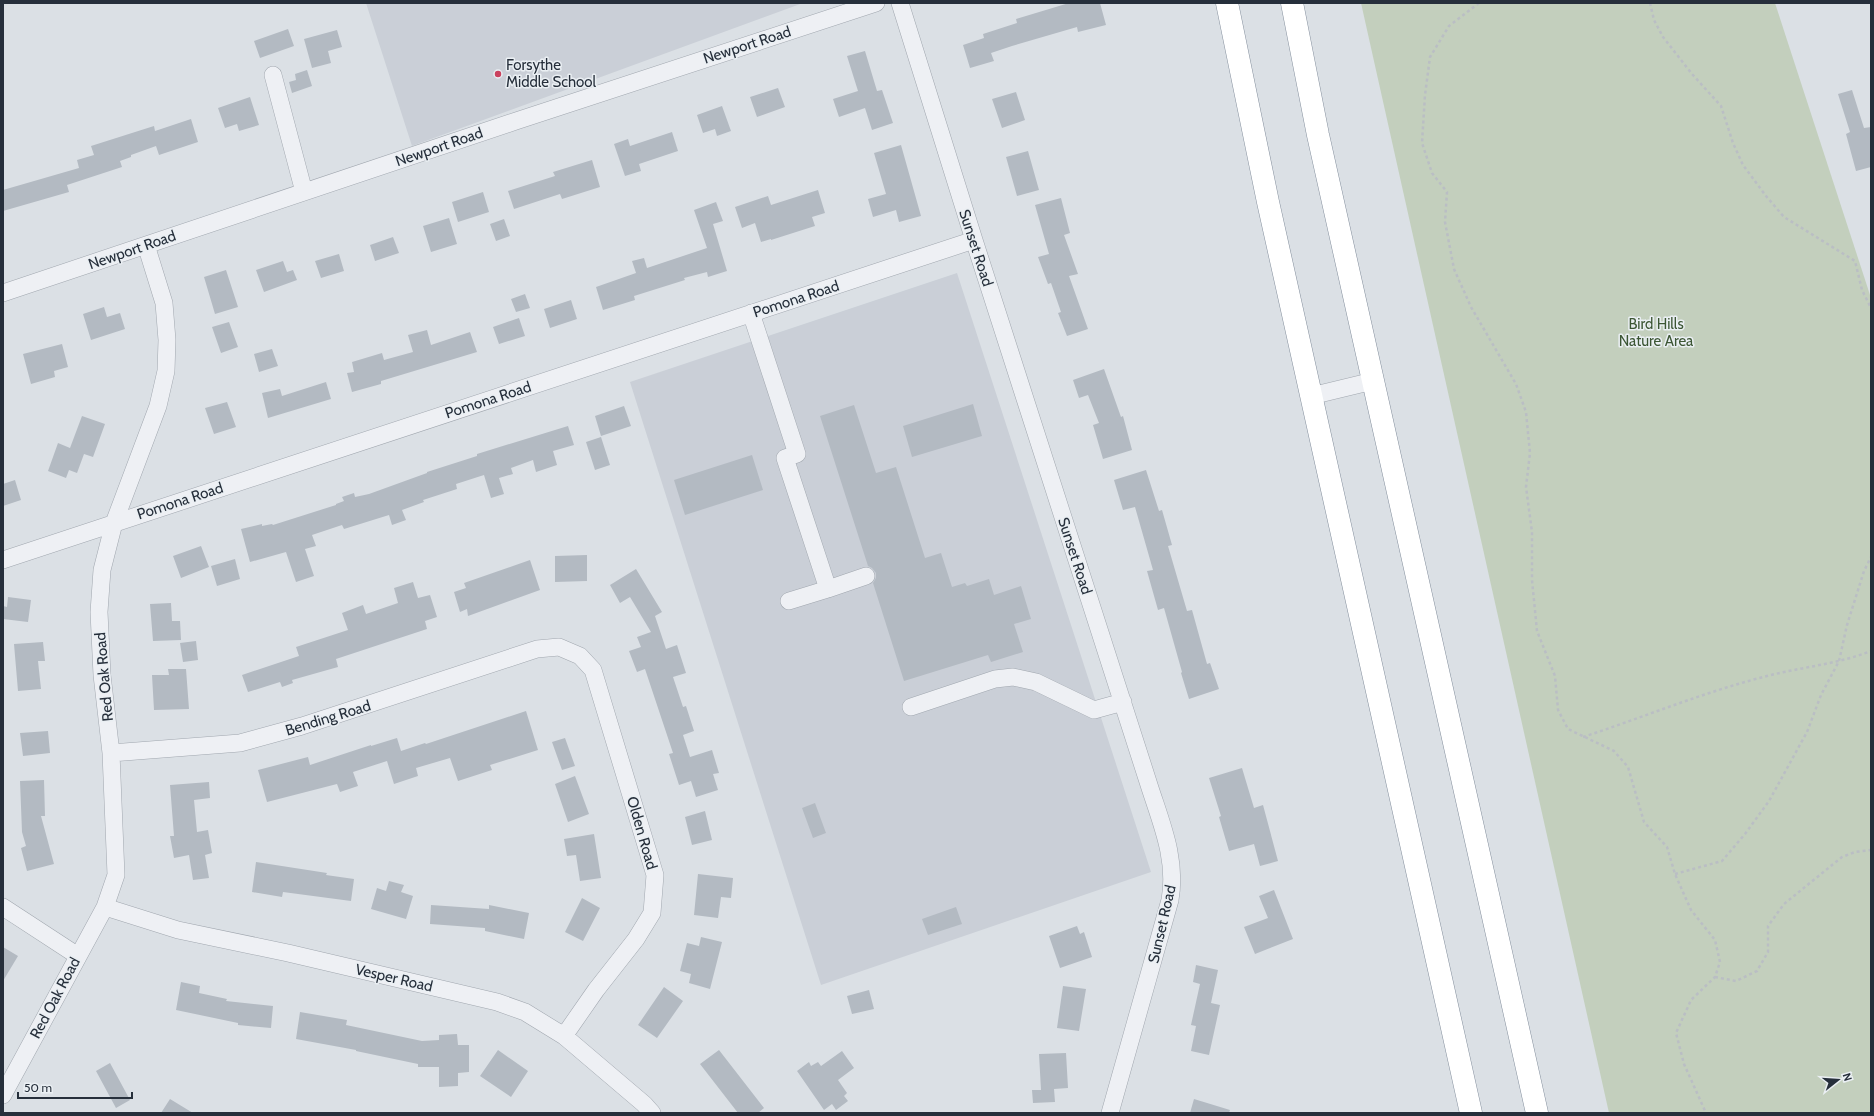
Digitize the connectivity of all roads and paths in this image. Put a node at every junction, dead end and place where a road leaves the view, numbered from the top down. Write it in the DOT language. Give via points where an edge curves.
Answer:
graph roads {
  1 [pos="876,3"];
  2 [pos="900,3"];
  3 [pos="1227,3"];
  4 [pos="1292,3"];
  5 [pos="1479,3"];
  6 [pos="1650,3"];
  7 [pos="273,74"];
  8 [pos="304,192"];
  9 [pos="974,240"];
  10 [pos="146,245"];
  11 [pos="3,293"];
  12 [pos="1871,308"];
  13 [pos="751,313"];
  14 [pos="1373,381"];
  15 [pos="1311,396"];
  16 [pos="114,523"];
  17 [pos="1871,557"];
  18 [pos="3,560"];
  19 [pos="866,576"];
  20 [pos="828,589"];
  21 [pos="789,601"];
  22 [pos="537,649"];
  23 [pos="1871,651"];
  24 [pos="1839,661"];
  25 [pos="1122,702"];
  26 [pos="911,707"];
  27 [pos="1582,737"];
  28 [pos="111,754"];
  29 [pos="1871,850"];
  30 [pos="1674,874"];
  31 [pos="3,907"];
  32 [pos="105,907"];
  33 [pos="78,956"];
  34 [pos="1715,977"];
  35 [pos="564,1036"];
  36 [pos="3,1095"];
  37 [pos="652,1113"];
  38 [pos="1110,1113"];
  39 [pos="1471,1113"];
  40 [pos="1537,1113"];
  41 [pos="1706,1113"];
  1 -- 8 [label="street, Newport Road"];
  2 -- 9 [label="street, Sunset Road"];
  3 -- 15 [label="highway"];
  4 -- 14 [label="highway" via="1318,135"];
  5 -- 27 [label="path" via="1449,26 1430,57 1422,143 1432,172 1447,192 1445,222 1454,269 1471,307 1516,384 1526,412 1530,453 1526,487 1532,532 1532,580 1537,631 1555,676 1558,710 1568,730"];
  6 -- 12 [label="path" via="1654,20 1663,37 1721,106 1743,164 1784,217 1855,261 1862,290"];
  7 -- 8 [label="street"];
  8 -- 10 [label="street, Newport Road"];
  9 -- 13 [label="street, Pomona Road"];
  9 -- 25 [label="street, Sunset Road"];
  10 -- 11 [label="street, Newport Road"];
  10 -- 16 [label="street, Red Oak Road" via="164,303 166,371 158,406"];
  13 -- 16 [label="street, Pomona Road"];
  13 -- 20 [label="street" via="797,454 785,458"];
  14 -- 15 [label="street"];
  14 -- 40 [label="highway"];
  15 -- 39 [label="highway"];
  16 -- 18 [label="street, Pomona Road"];
  16 -- 28 [label="street, Red Oak Road" via="102,570 99,612 102,676"];
  17 -- 24 [label="path" via="1864,571"];
  19 -- 20 [label="street"];
  20 -- 21 [label="street"];
  22 -- 28 [label="street, Bending Road" via="302,726 240,743"];
  22 -- 35 [label="street, Olden Road" via="559,647 580,656 594,670 654,875 652,914"];
  23 -- 24 [label="path"];
  24 -- 27 [label="path" via="1767,676 1700,695"];
  24 -- 30 [label="path" via="1803,739 1769,801 1745,834 1722,861"];
  25 -- 26 [label="street" via="1094,710 1036,682 1013,677 995,678"];
  25 -- 38 [label="street, Sunset Road" via="1169,849 1173,884"];
  27 -- 30 [label="path" via="1614,751 1628,767 1644,822 1667,847"];
  28 -- 32 [label="street, Red Oak Road" via="116,875"];
  29 -- 34 [label="path" via="1842,857 1784,904 1768,926 1768,952 1757,971 1736,981"];
  30 -- 34 [label="path" via="1691,910 1715,940 1720,962"];
  31 -- 33 [label="street"];
  32 -- 33 [label="street, Red Oak Road"];
  32 -- 35 [label="street, Vesper Road" via="178,930 497,1002 525,1012"];
  33 -- 36 [label="street, Red Oak Road"];
  34 -- 41 [label="path" via="1691,1000 1676,1033 1684,1064"];
  35 -- 37 [label="street, Vesper Road"];
}
